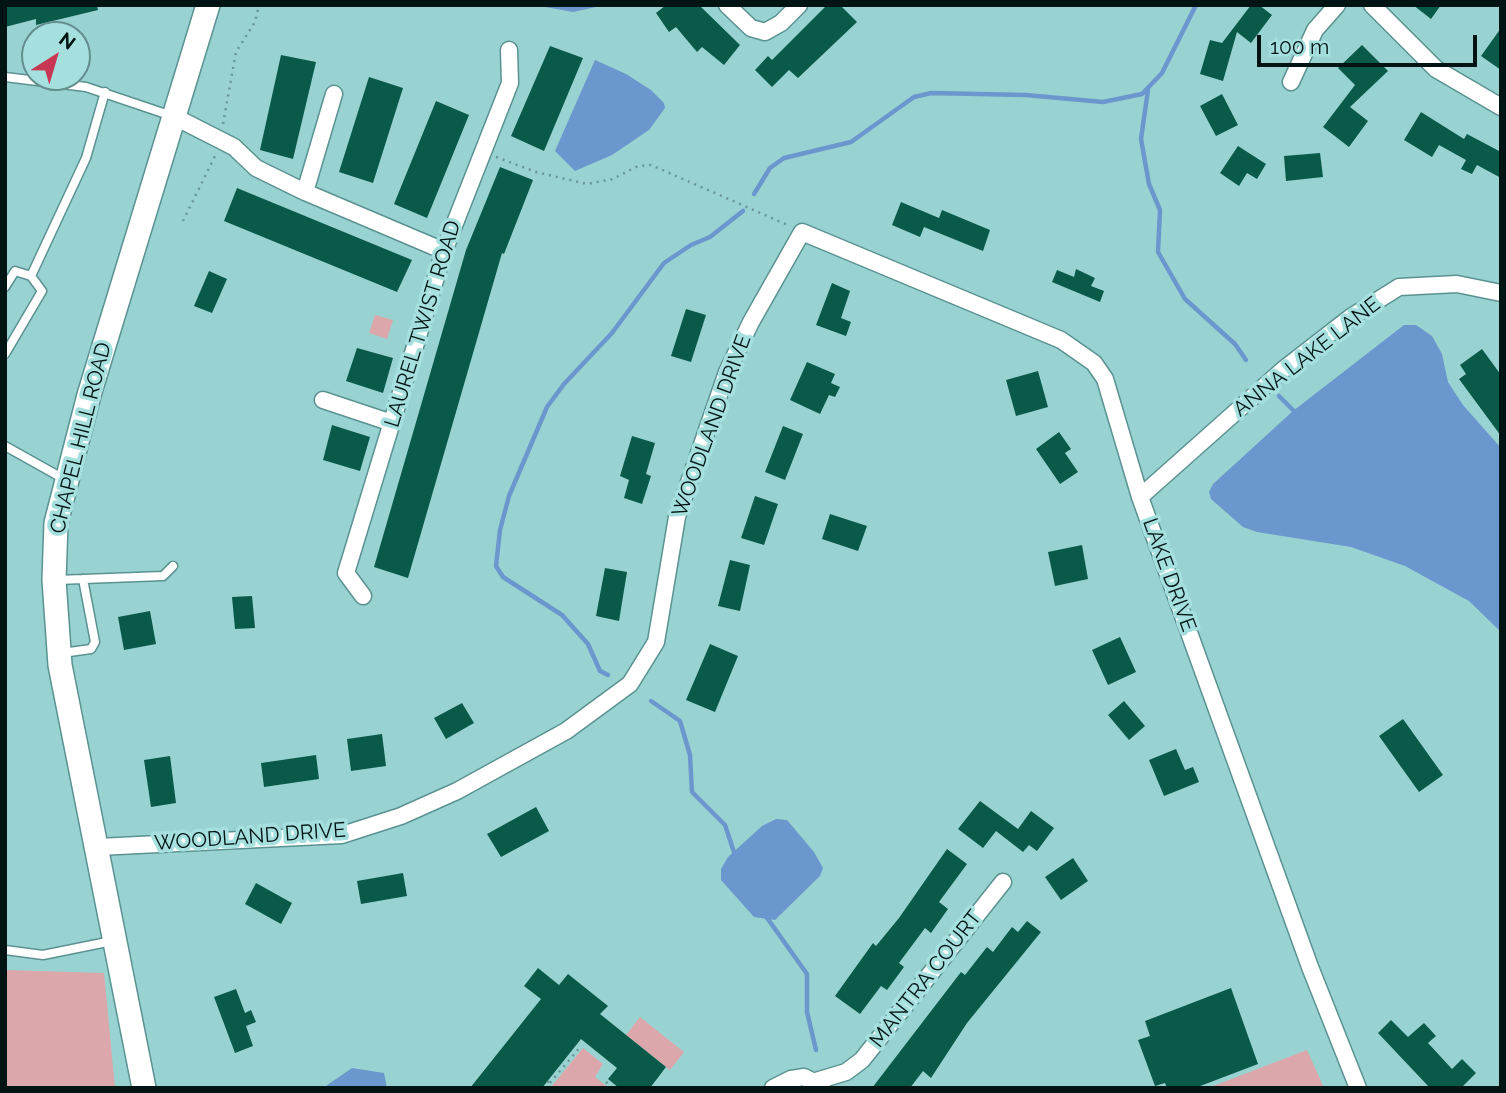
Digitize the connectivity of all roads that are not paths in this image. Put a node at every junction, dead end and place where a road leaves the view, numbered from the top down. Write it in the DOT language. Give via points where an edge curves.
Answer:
graph roads {
  1 [pos="727,5"];
  2 [pos="799,5"];
  3 [pos="1337,5"];
  4 [pos="1372,5"];
  5 [pos="201,11"];
  6 [pos="509,50"];
  7 [pos="5,77"];
  8 [pos="1291,82"];
  9 [pos="105,92"];
  10 [pos="334,94"];
  11 [pos="1501,107"];
  12 [pos="175,117"];
  13 [pos="305,192"];
  14 [pos="802,232"];
  15 [pos="444,251"];
  16 [pos="31,276"];
  17 [pos="5,287"];
  18 [pos="1501,293"];
  19 [pos="5,354"];
  20 [pos="323,400"];
  21 [pos="392,423"];
  22 [pos="5,446"];
  23 [pos="67,480"];
  24 [pos="1140,497"];
  25 [pos="173,566"];
  26 [pos="83,579"];
  27 [pos="54,580"];
  28 [pos="363,596"];
  29 [pos="60,653"];
  30 [pos="98,847"];
  31 [pos="1003,882"];
  32 [pos="116,940"];
  33 [pos="5,950"];
  34 [pos="846,1072"];
  35 [pos="820,1084"];
  36 [pos="144,1088"];
  37 [pos="773,1088"];
  38 [pos="838,1088"];
  39 [pos="1358,1088"];
  1 -- 2 [label="street" via="751,28 765,32"];
  3 -- 8 [label="street" via="1315,30"];
  4 -- 11 [label="street" via="1436,69"];
  5 -- 12 [label="main road, CHAPEL HILL ROAD"];
  6 -- 15 [label="street, LAUREL TWIST ROAD" via="510,83"];
  7 -- 9 [label="lane" via="42,79"];
  9 -- 12 [label="lane"];
  9 -- 16 [label="lane" via="86,158"];
  10 -- 13 [label="street"];
  12 -- 13 [label="street" via="234,147 256,168"];
  12 -- 23 [label="main road, CHAPEL HILL ROAD"];
  13 -- 15 [label="street"];
  14 -- 24 [label="street, LAKE DRIVE" via="1080,351 1105,379"];
  14 -- 30 [label="street, WOODLAND DRIVE" via="727,373 677,517 656,642 630,684 566,731 457,791 342,835"];
  15 -- 21 [label="street, LAUREL TWIST ROAD"];
  16 -- 17 [label="lane" via="15,271"];
  16 -- 19 [label="lane" via="42,291"];
  18 -- 24 [label="street, ANNA LAKE LANE" via="1457,284 1399,288 1351,317 1284,369"];
  20 -- 21 [label="street"];
  21 -- 28 [label="street, LAUREL TWIST ROAD" via="346,573"];
  22 -- 23 [label="lane"];
  23 -- 27 [label="main road, CHAPEL HILL ROAD" via="55,523"];
  24 -- 39 [label="street, LAKE DRIVE"];
  25 -- 26 [label="lane" via="163,576"];
  26 -- 27 [label="lane"];
  26 -- 29 [label="lane" via="95,642 91,649"];
  27 -- 29 [label="main road, CHAPEL HILL ROAD"];
  29 -- 30 [label="main road, CHAPEL HILL ROAD"];
  30 -- 32 [label="main road, CHAPEL HILL ROAD"];
  31 -- 34 [label="street, MANTRA COURT" via="862,1060"];
  32 -- 33 [label="lane" via="43,955"];
  32 -- 36 [label="main road, CHAPEL HILL ROAD"];
  34 -- 35 [label="street, MANTRA COURT"];
  34 -- 38 [label="street, MANTRA COURT"];
  35 -- 37 [label="street, MANTRA COURT" via="804,1077"];
}
